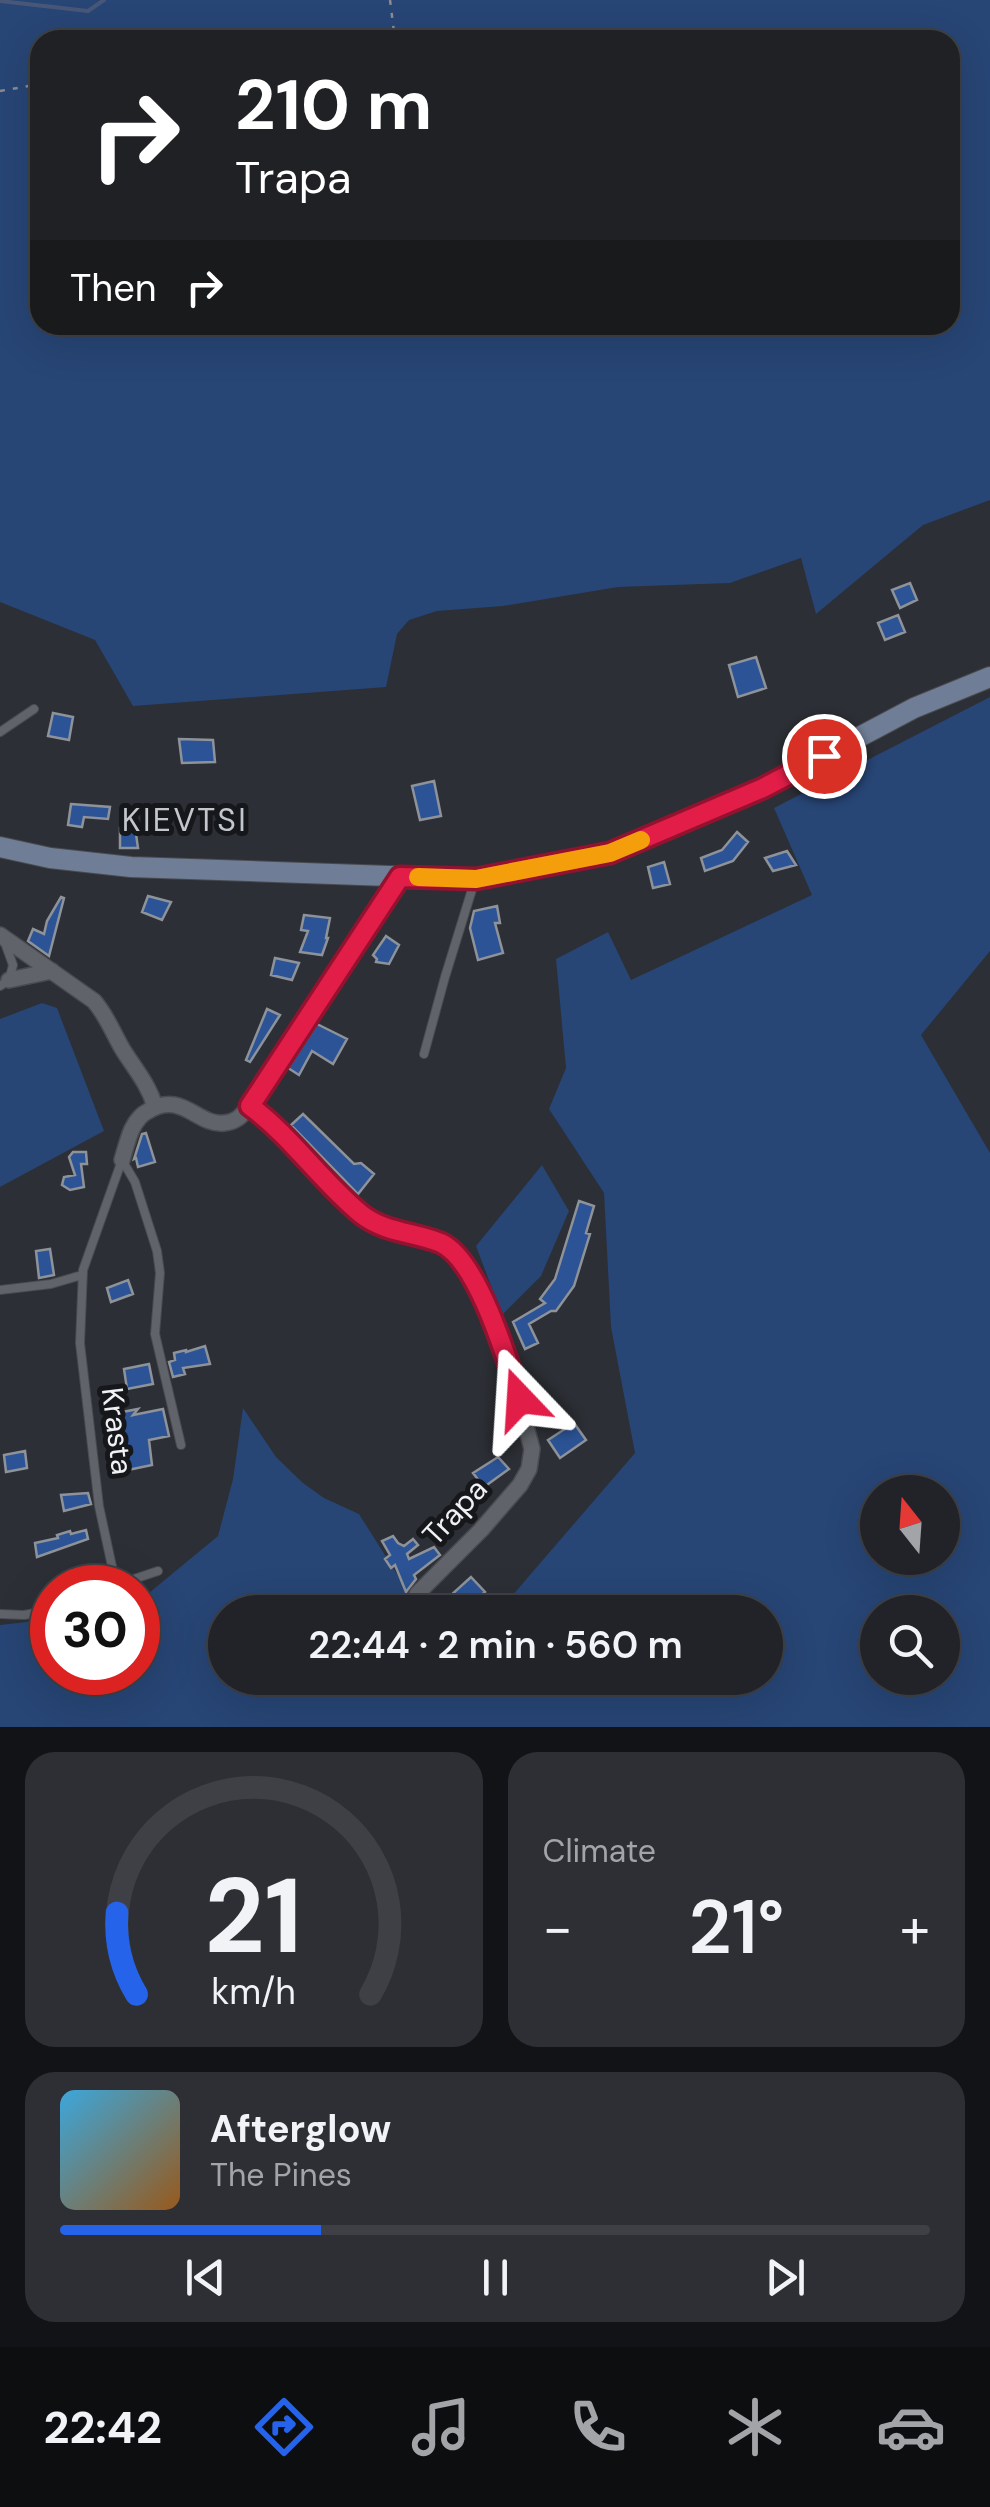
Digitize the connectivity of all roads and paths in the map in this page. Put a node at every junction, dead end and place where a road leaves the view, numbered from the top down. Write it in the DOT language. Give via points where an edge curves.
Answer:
graph roads {
  1 [pos="390,0"];
  2 [pos="394,30"];
  3 [pos="30,86"];
  4 [pos="0,90"];
  5 [pos="990,677"];
  6 [pos="34,708"];
  7 [pos="0,732"];
  8 [pos="0,847"];
  9 [pos="400,877"];
  10 [pos="476,879"];
  11 [pos="1,936"];
  12 [pos="52,972"];
  13 [pos="5,983"];
  14 [pos="424,1054"];
  15 [pos="250,1106"];
  16 [pos="154,1107"];
  17 [pos="122,1160"];
  18 [pos="82,1274"];
  19 [pos="0,1290"];
  20 [pos="182,1444"];
  21 [pos="109,1565"];
  22 [pos="417,1594"];
  23 [pos="0,1614"];
  24 [pos="30,1614"];
  1 -- 2 [label="path"];
  3 -- 4 [label="path"];
  5 -- 10 [label="street" via="914,708 763,788 610,853"];
  6 -- 7 [label="lane"];
  8 -- 9 [label="street" via="131,867"];
  9 -- 10 [label="street"];
  9 -- 15 [label="street"];
  10 -- 14 [label="lane"];
  11 -- 12 [label="street"];
  11 -- 13 [label="lane" via="13,964"];
  12 -- 13 [label="street"];
  12 -- 16 [label="street" via="106,1015"];
  15 -- 16 [label="street" via="238,1120 219,1124 184,1107"];
  15 -- 22 [label="street, Trapa" via="362,1215 446,1246 463,1262 514,1382 532,1449 525,1477"];
  16 -- 17 [label="street, Krasta" via="133,1127"];
  17 -- 18 [label="lane, Krasta"];
  17 -- 20 [label="lane, Krasta" via="157,1251 155,1334"];
  18 -- 19 [label="lane"];
  18 -- 21 [label="lane, Krasta" via="81,1366"];
  23 -- 24 [label="lane"];
}
